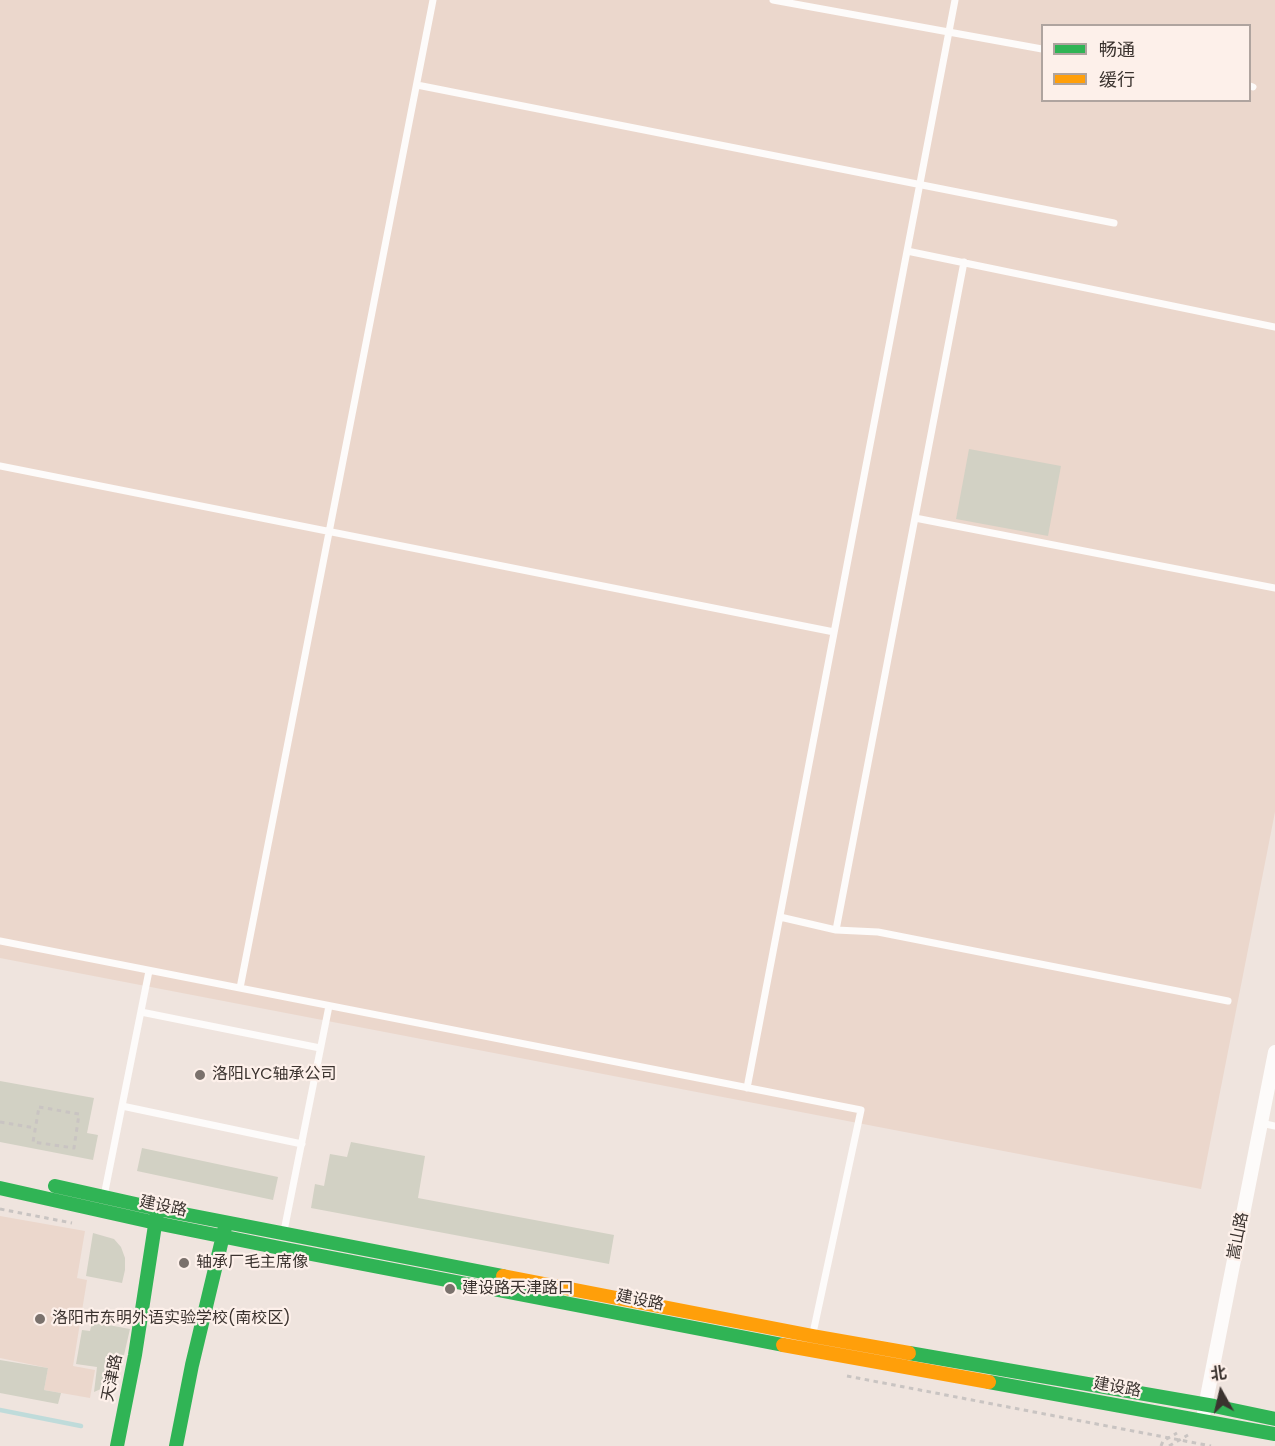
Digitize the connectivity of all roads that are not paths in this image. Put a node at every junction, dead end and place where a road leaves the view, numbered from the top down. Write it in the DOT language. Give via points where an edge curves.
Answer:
graph roads {
  1 [pos="433,0"];
  2 [pos="773,0"];
  3 [pos="955,0"];
  4 [pos="949,32"];
  5 [pos="1041,49"];
  6 [pos="417,85"];
  7 [pos="920,184"];
  8 [pos="1114,223"];
  9 [pos="907,251"];
  10 [pos="964,262"];
  11 [pos="1275,327"];
  12 [pos="0,466"];
  13 [pos="915,518"];
  14 [pos="329,532"];
  15 [pos="1275,588"];
  16 [pos="834,632"];
  17 [pos="780,917"];
  18 [pos="836,930"];
  19 [pos="0,942"];
  20 [pos="149,971"];
  21 [pos="240,988"];
  22 [pos="1228,1001"];
  23 [pos="329,1006"];
  24 [pos="141,1012"];
  25 [pos="321,1048"];
  26 [pos="1275,1052"];
  27 [pos="747,1088"];
  28 [pos="1275,1097"];
  29 [pos="122,1106"];
  30 [pos="1269,1124"];
  31 [pos="302,1144"];
  32 [pos="0,1175"];
  33 [pos="0,1188"];
  34 [pos="103,1204"];
  35 [pos="157,1216"];
  36 [pos="224,1229"];
  37 [pos="283,1232"];
  38 [pos="280,1248"];
  39 [pos="813,1336"];
  40 [pos="809,1350"];
  41 [pos="1209,1406"];
  42 [pos="1275,1419"];
  43 [pos="1207,1421"];
  44 [pos="1275,1434"];
  45 [pos="117,1446"];
  46 [pos="176,1446"];
  1 -- 6 [label="lane"];
  2 -- 4 [label="lane"];
  3 -- 4 [label="lane"];
  4 -- 5 [label="lane"];
  4 -- 7 [label="lane"];
  6 -- 7 [label="lane"];
  6 -- 14 [label="lane"];
  7 -- 8 [label="lane"];
  7 -- 9 [label="lane"];
  9 -- 10 [label="lane"];
  9 -- 16 [label="lane"];
  10 -- 11 [label="lane"];
  10 -- 13 [label="lane"];
  12 -- 14 [label="lane"];
  13 -- 15 [label="lane"];
  13 -- 18 [label="lane"];
  14 -- 16 [label="lane"];
  14 -- 21 [label="lane"];
  16 -- 17 [label="lane"];
  17 -- 18 [label="lane"];
  17 -- 27 [label="lane"];
  18 -- 22 [label="lane" via="878,933"];
  19 -- 20 [label="lane"];
  20 -- 21 [label="lane"];
  20 -- 24 [label="lane"];
  21 -- 23 [label="lane"];
  23 -- 25 [label="lane"];
  23 -- 27 [label="lane"];
  24 -- 25 [label="lane"];
  24 -- 29 [label="lane"];
  25 -- 31 [label="lane"];
  26 -- 30 [label="street, 嵩山路"];
  27 -- 39 [label="lane" via="861,1110"];
  28 -- 30 [label="street, 嵩山路"];
  29 -- 31 [label="lane"];
  29 -- 34 [label="lane"];
  30 -- 41 [label="street, 嵩山路"];
  31 -- 37 [label="lane"];
  32 -- 34 [label="street, 建设路"];
  33 -- 34 [label="street, 建设路"];
  34 -- 35 [label="street, 建设路"];
  35 -- 36 [label="street, 建设路"];
  35 -- 45 [label="street, 天津路"];
  36 -- 37 [label="street, 建设路"];
  36 -- 38 [label="street, 建设路"];
  36 -- 46 [label="street"];
  37 -- 38 [label="lane"];
  37 -- 39 [label="street, 建设路"];
  38 -- 40 [label="street, 建设路"];
  39 -- 40 [label="lane"];
  39 -- 41 [label="street, 建设路"];
  40 -- 43 [label="street, 建设路"];
  41 -- 42 [label="street, 建设路"];
  41 -- 43 [label="street, 嵩山路"];
  43 -- 44 [label="street, 建设路"];
}
